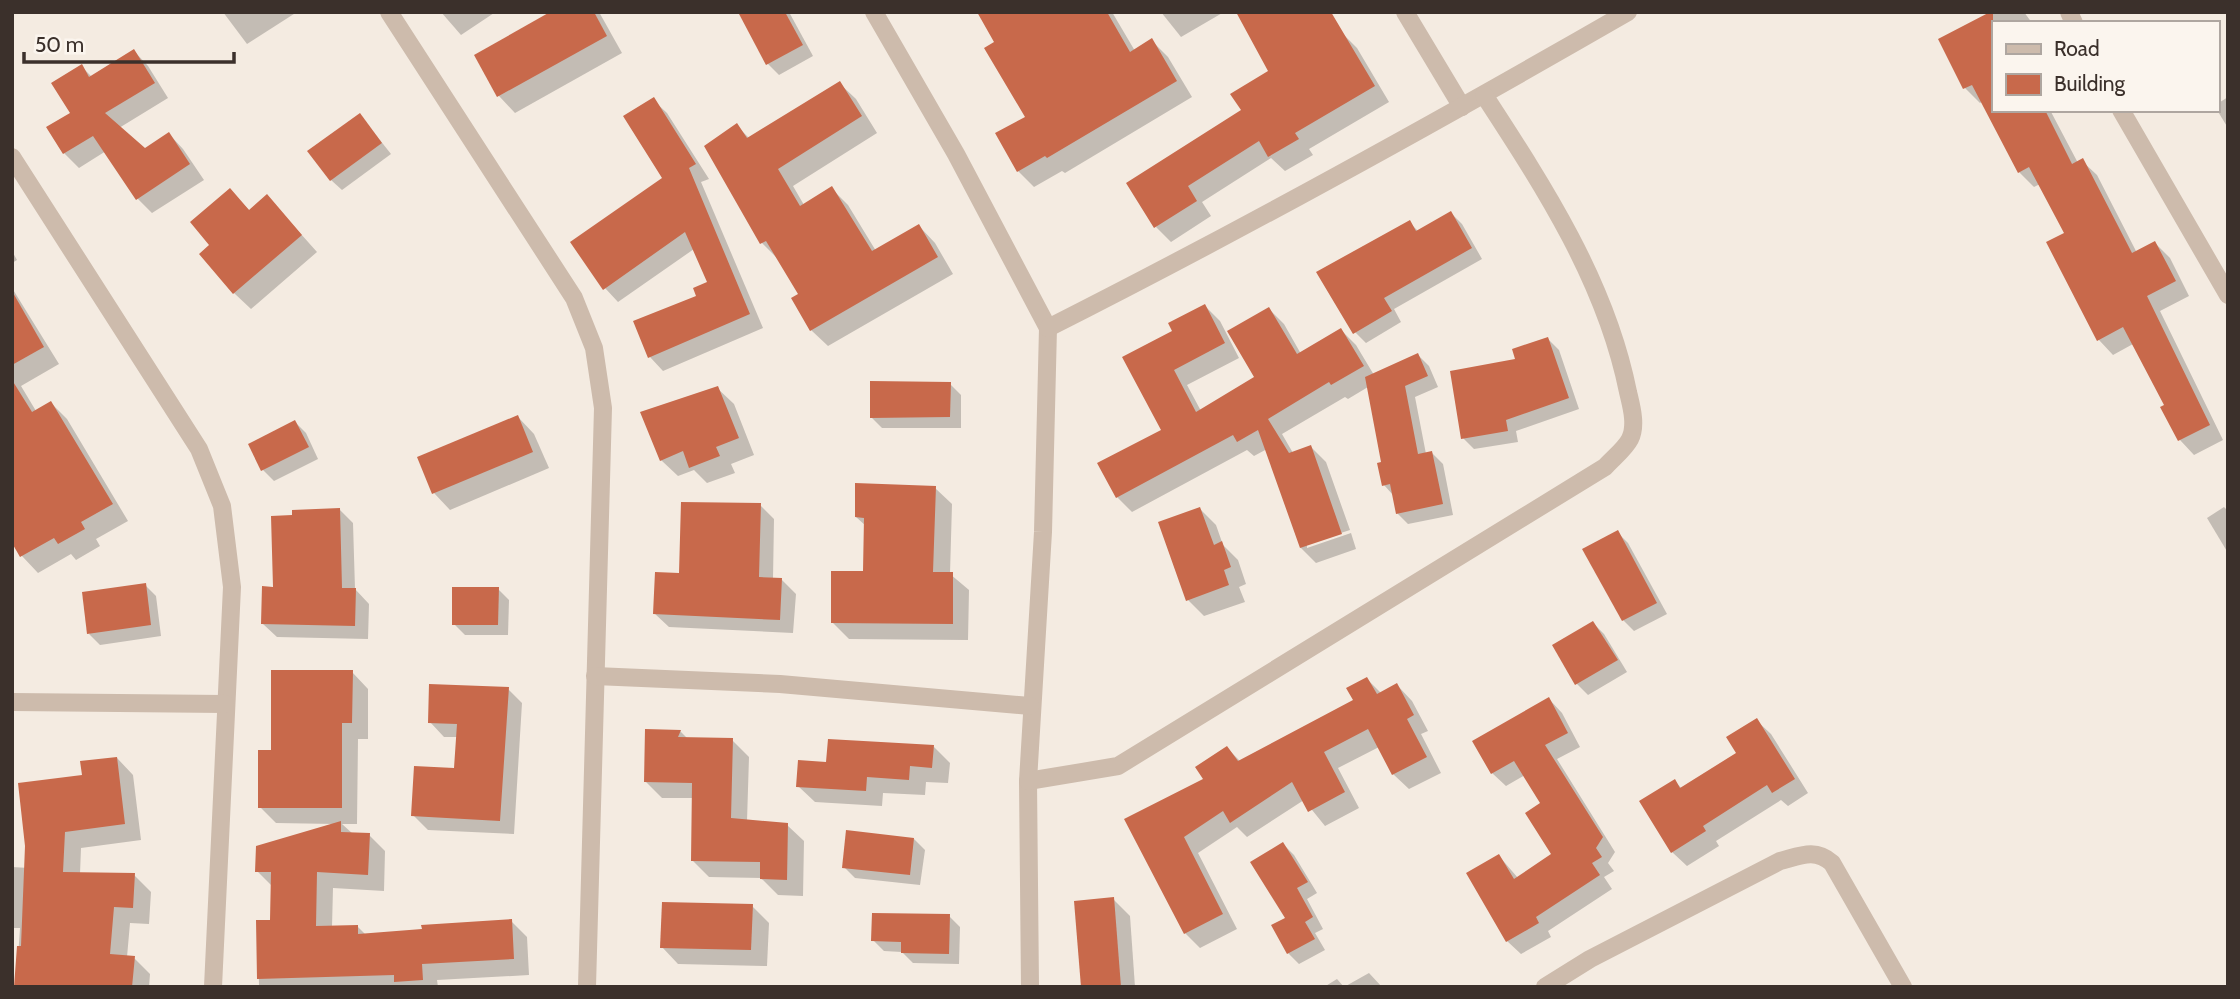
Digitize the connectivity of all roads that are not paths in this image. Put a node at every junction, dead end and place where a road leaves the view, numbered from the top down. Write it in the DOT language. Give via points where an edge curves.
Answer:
graph roads {
  1 [pos="389,12"];
  2 [pos="874,12"];
  3 [pos="1405,12"];
  4 [pos="1628,12"];
  5 [pos="1484,95"];
  6 [pos="1462,107"];
  7 [pos="2121,112"];
  8 [pos="12,157"];
  9 [pos="2228,295"];
  10 [pos="1048,328"];
  11 [pos="595,676"];
  12 [pos="12,702"];
  13 [pos="225,704"];
  14 [pos="1030,706"];
  15 [pos="1028,781"];
  16 [pos="213,987"];
  17 [pos="587,987"];
  18 [pos="1030,987"];
  19 [pos="1545,987"];
  20 [pos="1903,987"];
  1 -- 11 [label="street" via="574,298 594,348 603,408"];
  2 -- 10 [label="street"];
  3 -- 6 [label="street"];
  4 -- 5 [label="street"];
  5 -- 6 [label="street"];
  5 -- 15 [label="street" via="1570,233 1599,299 1623,369 1633,416 1631,438 1605,467 1118,766"];
  6 -- 10 [label="street"];
  7 -- 9 [label="street"];
  8 -- 13 [label="street" via="199,449 222,506 232,587"];
  10 -- 14 [label="street" via="1043,531"];
  11 -- 14 [label="street" via="780,684"];
  11 -- 17 [label="street"];
  12 -- 13 [label="street"];
  13 -- 16 [label="street"];
  14 -- 15 [label="street"];
  15 -- 18 [label="street"];
  19 -- 20 [label="street" via="1780,861 1809,853 1832,863"];
}
